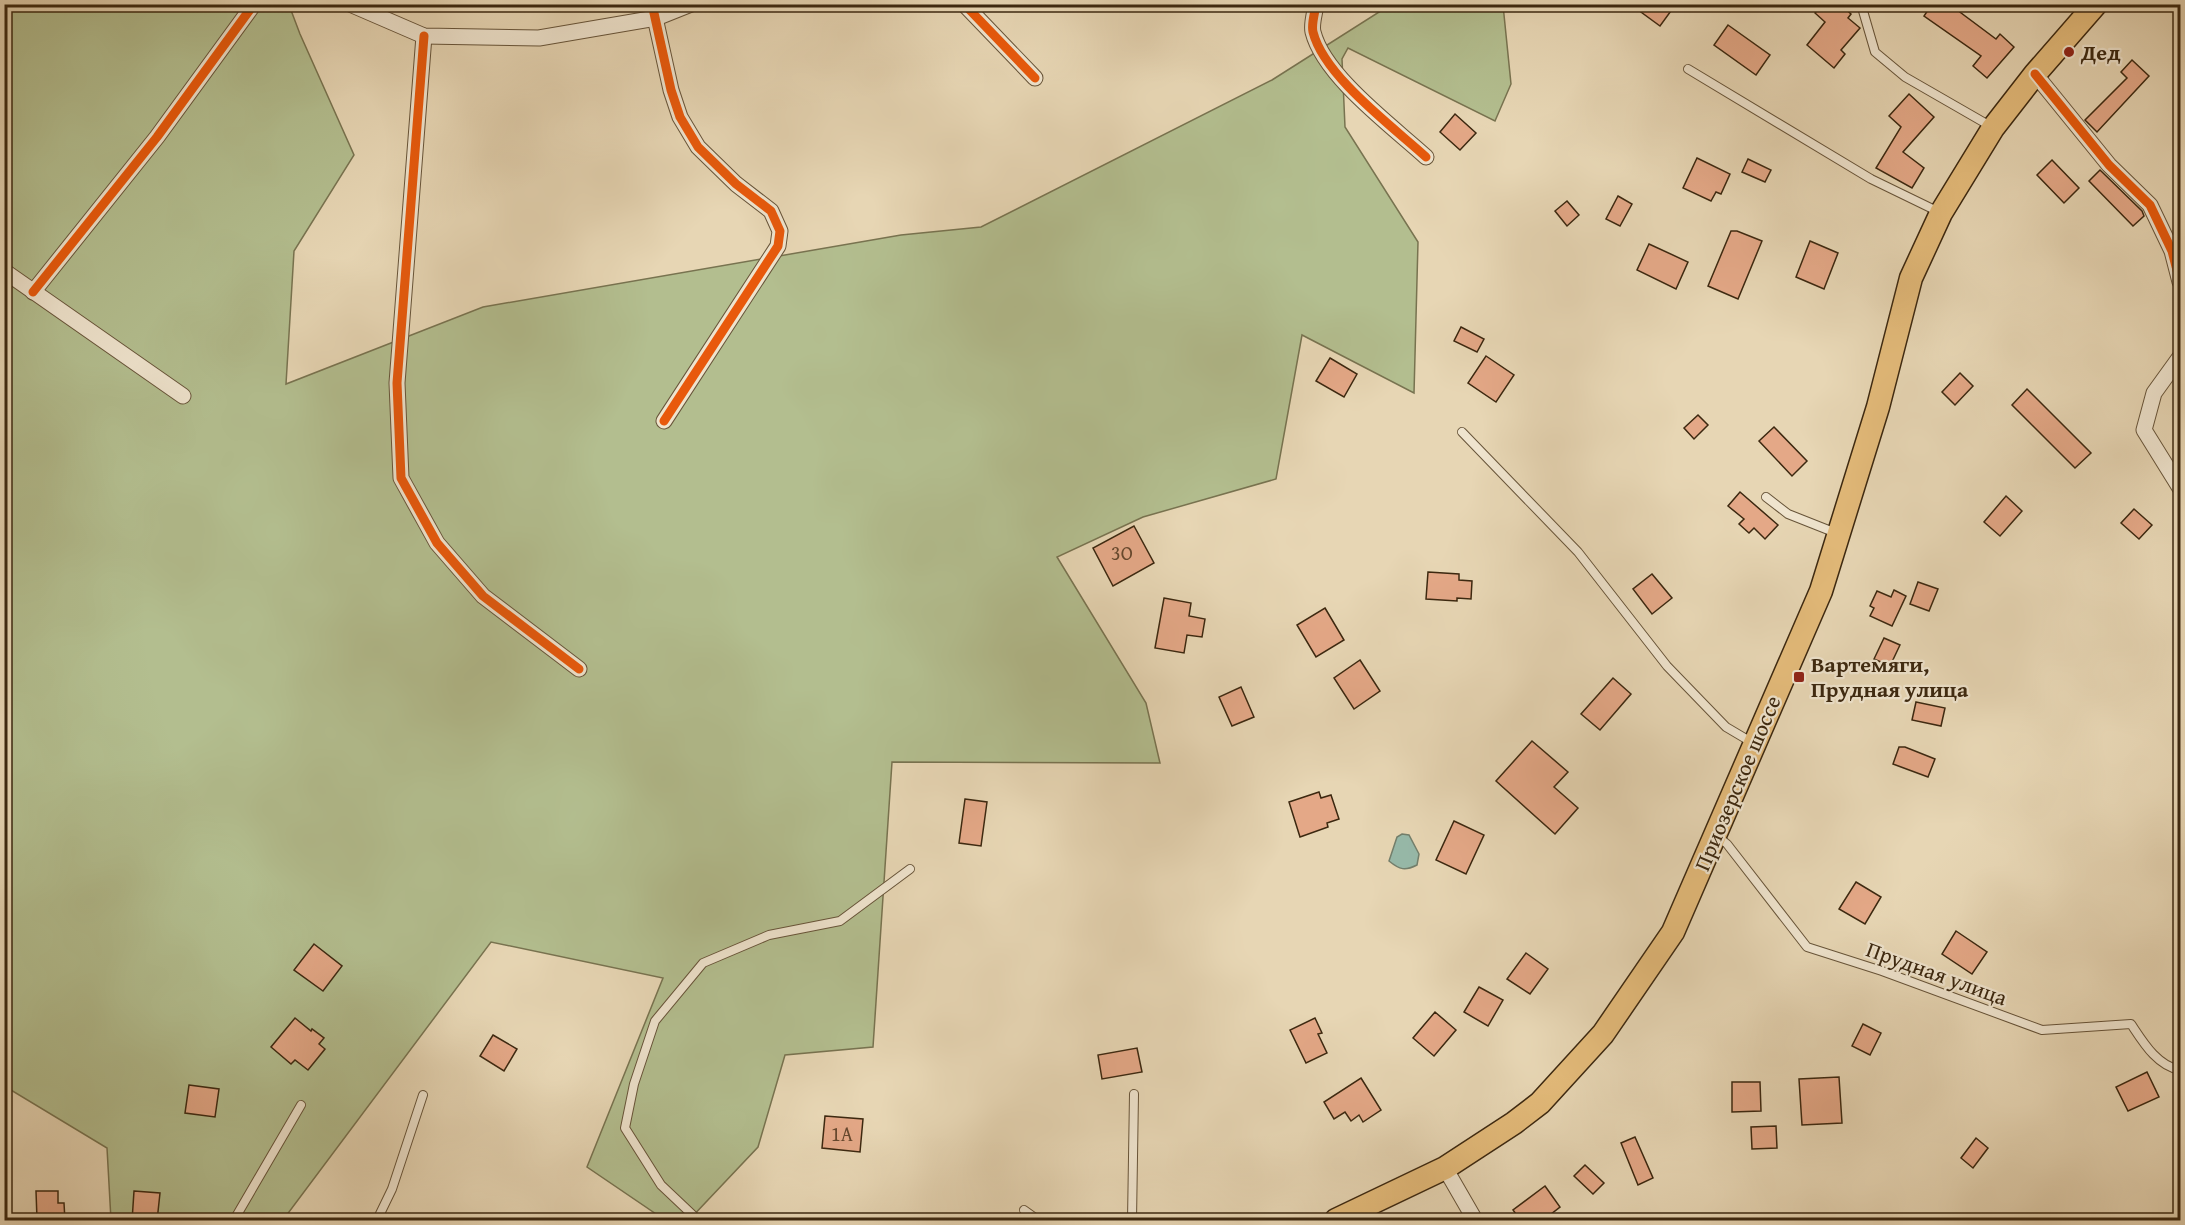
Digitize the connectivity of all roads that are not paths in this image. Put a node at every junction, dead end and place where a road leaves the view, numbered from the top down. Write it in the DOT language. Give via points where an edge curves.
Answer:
graph roads {
  1 [pos="255,4"];
  2 [pos="350,4"];
  3 [pos="691,4"];
  4 [pos="964,4"];
  5 [pos="1316,4"];
  6 [pos="1861,4"];
  7 [pos="2096,4"];
  8 [pos="654,11"];
  9 [pos="424,36"];
  10 [pos="1688,69"];
  11 [pos="2036,74"];
  12 [pos="1035,78"];
  13 [pos="1994,128"];
  14 [pos="1426,157"];
  15 [pos="1941,213"];
  16 [pos="4,271"];
  17 [pos="2181,282"];
  18 [pos="33,292"];
  19 [pos="2181,357"];
  20 [pos="183,396"];
  21 [pos="664,421"];
  22 [pos="1462,432"];
  23 [pos="2181,488"];
  24 [pos="1766,497"];
  25 [pos="1839,534"];
  26 [pos="579,669"];
  27 [pos="1754,744"];
  28 [pos="1715,834"];
  29 [pos="910,869"];
  30 [pos="2181,1070"];
  31 [pos="1134,1094"];
  32 [pos="423,1095"];
  33 [pos="301,1105"];
  34 [pos="1445,1168"];
  35 [pos="1024,1210"];
  36 [pos="234,1221"];
  37 [pos="377,1221"];
  38 [pos="698,1221"];
  39 [pos="1038,1221"];
  40 [pos="1132,1221"];
  41 [pos="1336,1221"];
  42 [pos="1475,1221"];
  1 -- 18 [label="street" via="157,137"];
  2 -- 9 [label="street"];
  3 -- 8 [label="street"];
  4 -- 12 [label="street"];
  5 -- 14 [label="street" via="1312,30 1321,55 1349,88"];
  6 -- 13 [label="lane" via="1875,52 1905,77"];
  7 -- 11 [label="main road, Приозерское шоссе"];
  8 -- 9 [label="street" via="539,39"];
  8 -- 21 [label="street" via="680,117 698,147 771,211 780,231 778,246"];
  9 -- 26 [label="street" via="397,383 401,478 437,543 483,596"];
  10 -- 15 [label="lane" via="1871,179"];
  11 -- 13 [label="main road, Приозерское шоссе"];
  11 -- 17 [label="street" via="2109,165 2150,205"];
  13 -- 15 [label="main road, Приозерское шоссе"];
  15 -- 25 [label="main road, Приозерское шоссе" via="1911,278 1878,407"];
  16 -- 18 [label="street"];
  18 -- 20 [label="street"];
  19 -- 23 [label="street" via="2154,393 2144,430"];
  22 -- 27 [label="lane" via="1578,552 1667,666 1726,727"];
  24 -- 25 [label="lane" via="1788,514"];
  25 -- 27 [label="main road, Приозерское шоссе" via="1821,591"];
  27 -- 28 [label="main road, Приозерское шоссе"];
  28 -- 30 [label="lane, Прудная улица" via="1807,947 2042,1030 2131,1024 2150,1052"];
  28 -- 34 [label="main road, Приозерское шоссе" via="1673,932 1603,1034 1540,1104"];
  29 -- 38 [label="lane" via="840,921 769,935 703,963 655,1021 634,1084 625,1128 661,1185"];
  31 -- 40 [label="lane"];
  32 -- 37 [label="lane" via="393,1189"];
  33 -- 36 [label="lane"];
  34 -- 41 [label="main road, Приозерское шоссе"];
  34 -- 42 [label="street"];
  35 -- 39 [label="lane"];
}
